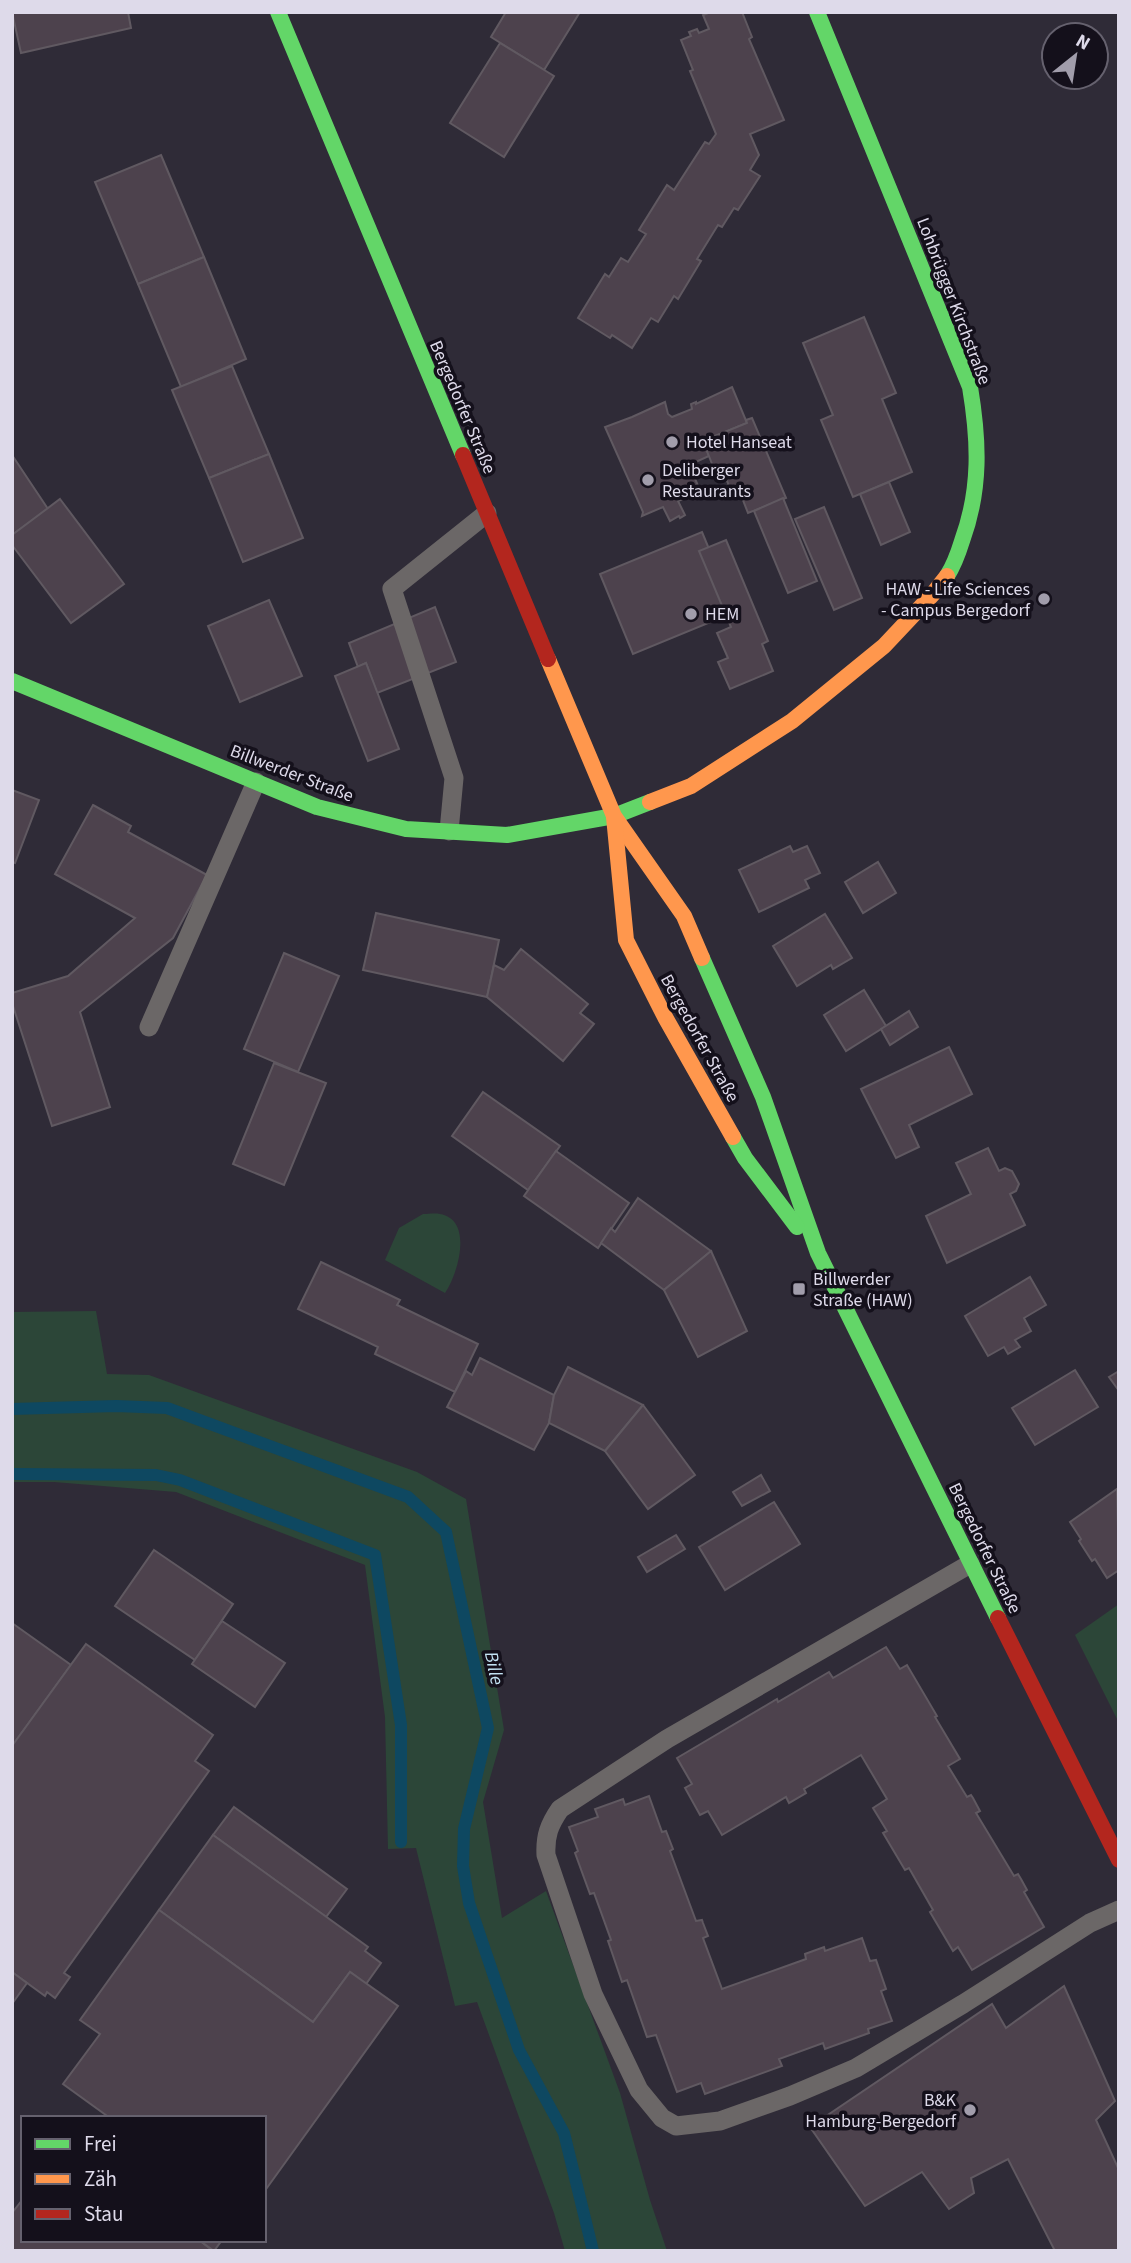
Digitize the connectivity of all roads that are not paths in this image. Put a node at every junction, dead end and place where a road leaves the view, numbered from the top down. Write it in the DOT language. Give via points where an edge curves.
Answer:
graph roads {
  1 [pos="278,12"];
  2 [pos="817,12"];
  3 [pos="487,513"];
  4 [pos="12,681"];
  5 [pos="256,782"];
  6 [pos="614,816"];
  7 [pos="449,831"];
  8 [pos="149,1027"];
  9 [pos="818,1253"];
  10 [pos="970,1564"];
  11 [pos="1119,1860"];
  12 [pos="1119,1910"];
  1 -- 3 [label="main road, Bergedorfer Straße"];
  2 -- 6 [label="main road, Lohbrügger Kirchstraße" via="970,387 977,456 970,519 953,567 884,646 792,721 717,770 691,786"];
  3 -- 6 [label="main road, Bergedorfer Straße"];
  3 -- 7 [label="lane" via="392,589 454,778"];
  4 -- 5 [label="main road, Billwerder Straße"];
  5 -- 7 [label="main road, Billwerder Straße" via="360,819"];
  5 -- 8 [label="lane"];
  6 -- 7 [label="main road, Billwerder Straße" via="507,835"];
  6 -- 9 [label="main road, Bergedorfer Straße" via="684,915 764,1097"];
  6 -- 9 [label="main road, Bergedorfer Straße" via="626,940 745,1158"];
  9 -- 10 [label="main road, Bergedorfer Straße"];
  10 -- 11 [label="main road, Bergedorfer Straße"];
  10 -- 12 [label="lane" via="667,1739 560,1809 549,1824 546,1855 593,1994 639,2090 662,2119 676,2126 720,2121 856,2068 1090,1923"];
}
